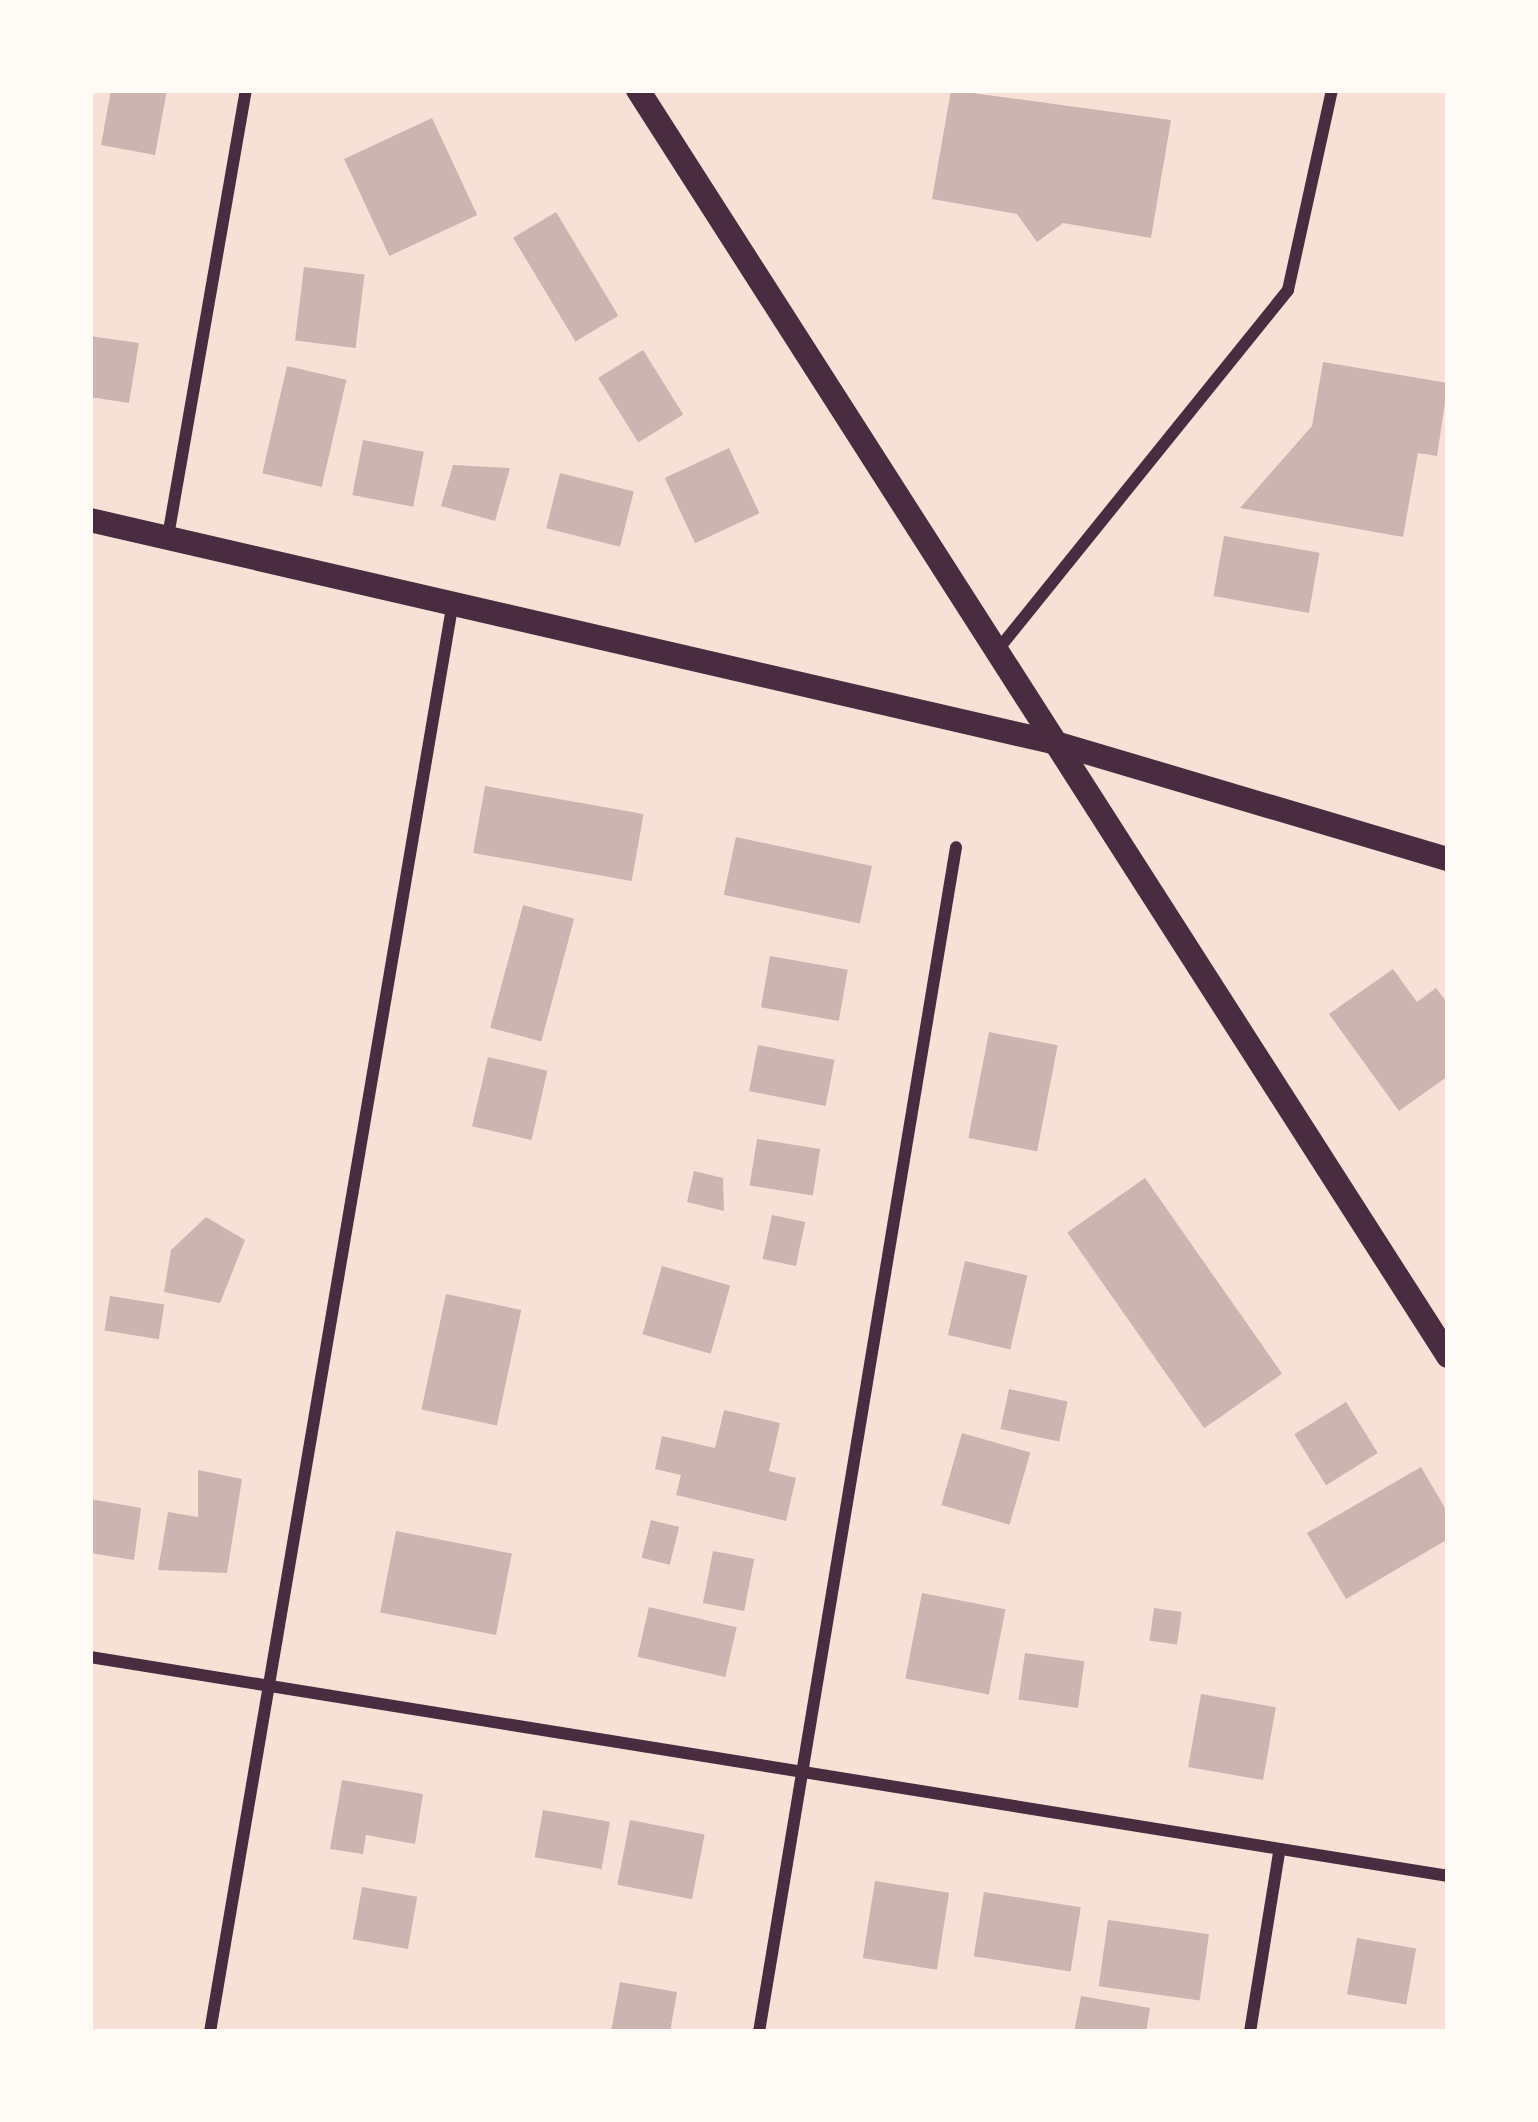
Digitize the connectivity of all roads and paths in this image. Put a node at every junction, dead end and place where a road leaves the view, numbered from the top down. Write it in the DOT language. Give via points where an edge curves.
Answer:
graph roads {
  1 [pos="246,90"];
  2 [pos="638,90"];
  3 [pos="1332,90"];
  4 [pos="90,520"];
  5 [pos="166,543"];
  6 [pos="452,607"];
  7 [pos="996,653"];
  8 [pos="1052,742"];
  9 [pos="956,847"];
  10 [pos="1448,859"];
  11 [pos="1448,1356"];
  12 [pos="90,1657"];
  13 [pos="269,1686"];
  14 [pos="802,1774"];
  15 [pos="1279,1853"];
  16 [pos="1448,1876"];
  17 [pos="210,2032"];
  18 [pos="759,2032"];
  19 [pos="1250,2032"];
  1 -- 5 [label="street"];
  2 -- 7 [label="main road"];
  3 -- 7 [label="street" via="1288,290"];
  4 -- 5 [label="main road"];
  5 -- 6 [label="main road"];
  6 -- 8 [label="main road"];
  6 -- 13 [label="street"];
  7 -- 8 [label="main road"];
  8 -- 10 [label="main road"];
  8 -- 11 [label="main road"];
  9 -- 14 [label="street"];
  12 -- 13 [label="street"];
  13 -- 14 [label="street"];
  13 -- 17 [label="street"];
  14 -- 15 [label="street"];
  14 -- 18 [label="street"];
  15 -- 16 [label="street"];
  15 -- 19 [label="street"];
}
